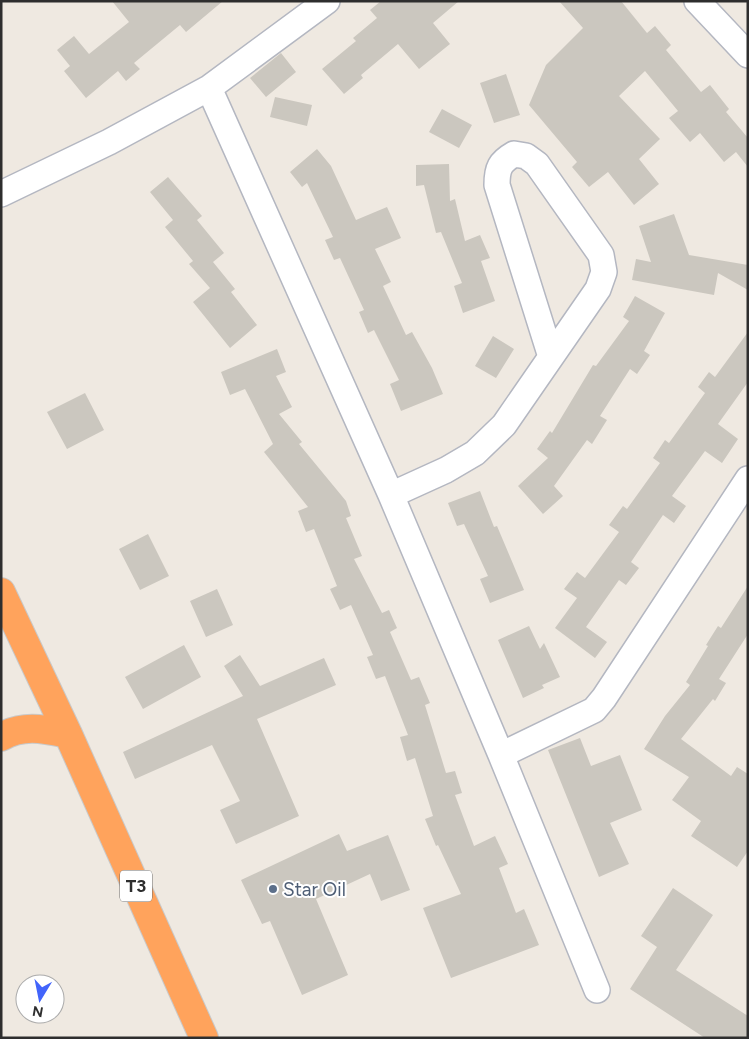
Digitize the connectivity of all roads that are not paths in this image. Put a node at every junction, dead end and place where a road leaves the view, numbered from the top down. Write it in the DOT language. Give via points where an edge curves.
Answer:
graph roads {
  1 [pos="327,1"];
  2 [pos="697,1"];
  3 [pos="748,55"];
  4 [pos="209,88"];
  5 [pos="1,194"];
  6 [pos="551,357"];
  7 [pos="748,479"];
  8 [pos="391,495"];
  9 [pos="1,592"];
  10 [pos="68,734"];
  11 [pos="1,737"];
  12 [pos="501,754"];
  13 [pos="597,990"];
  14 [pos="197,1032"];
  1 -- 4 [label="street"];
  2 -- 3 [label="street"];
  4 -- 5 [label="street" via="109,142"];
  4 -- 8 [label="street"];
  6 -- 6 [label="street" via="598,289 604,272 601,255 537,164 526,156 514,154 503,160 498,169 497,185"];
  6 -- 8 [label="street" via="504,424 475,453"];
  7 -- 12 [label="street" via="594,710"];
  8 -- 12 [label="street"];
  9 -- 10 [label="highway, T3"];
  10 -- 11 [label="highway" via="18,728"];
  10 -- 14 [label="highway, T3"];
  12 -- 13 [label="street"];
}
